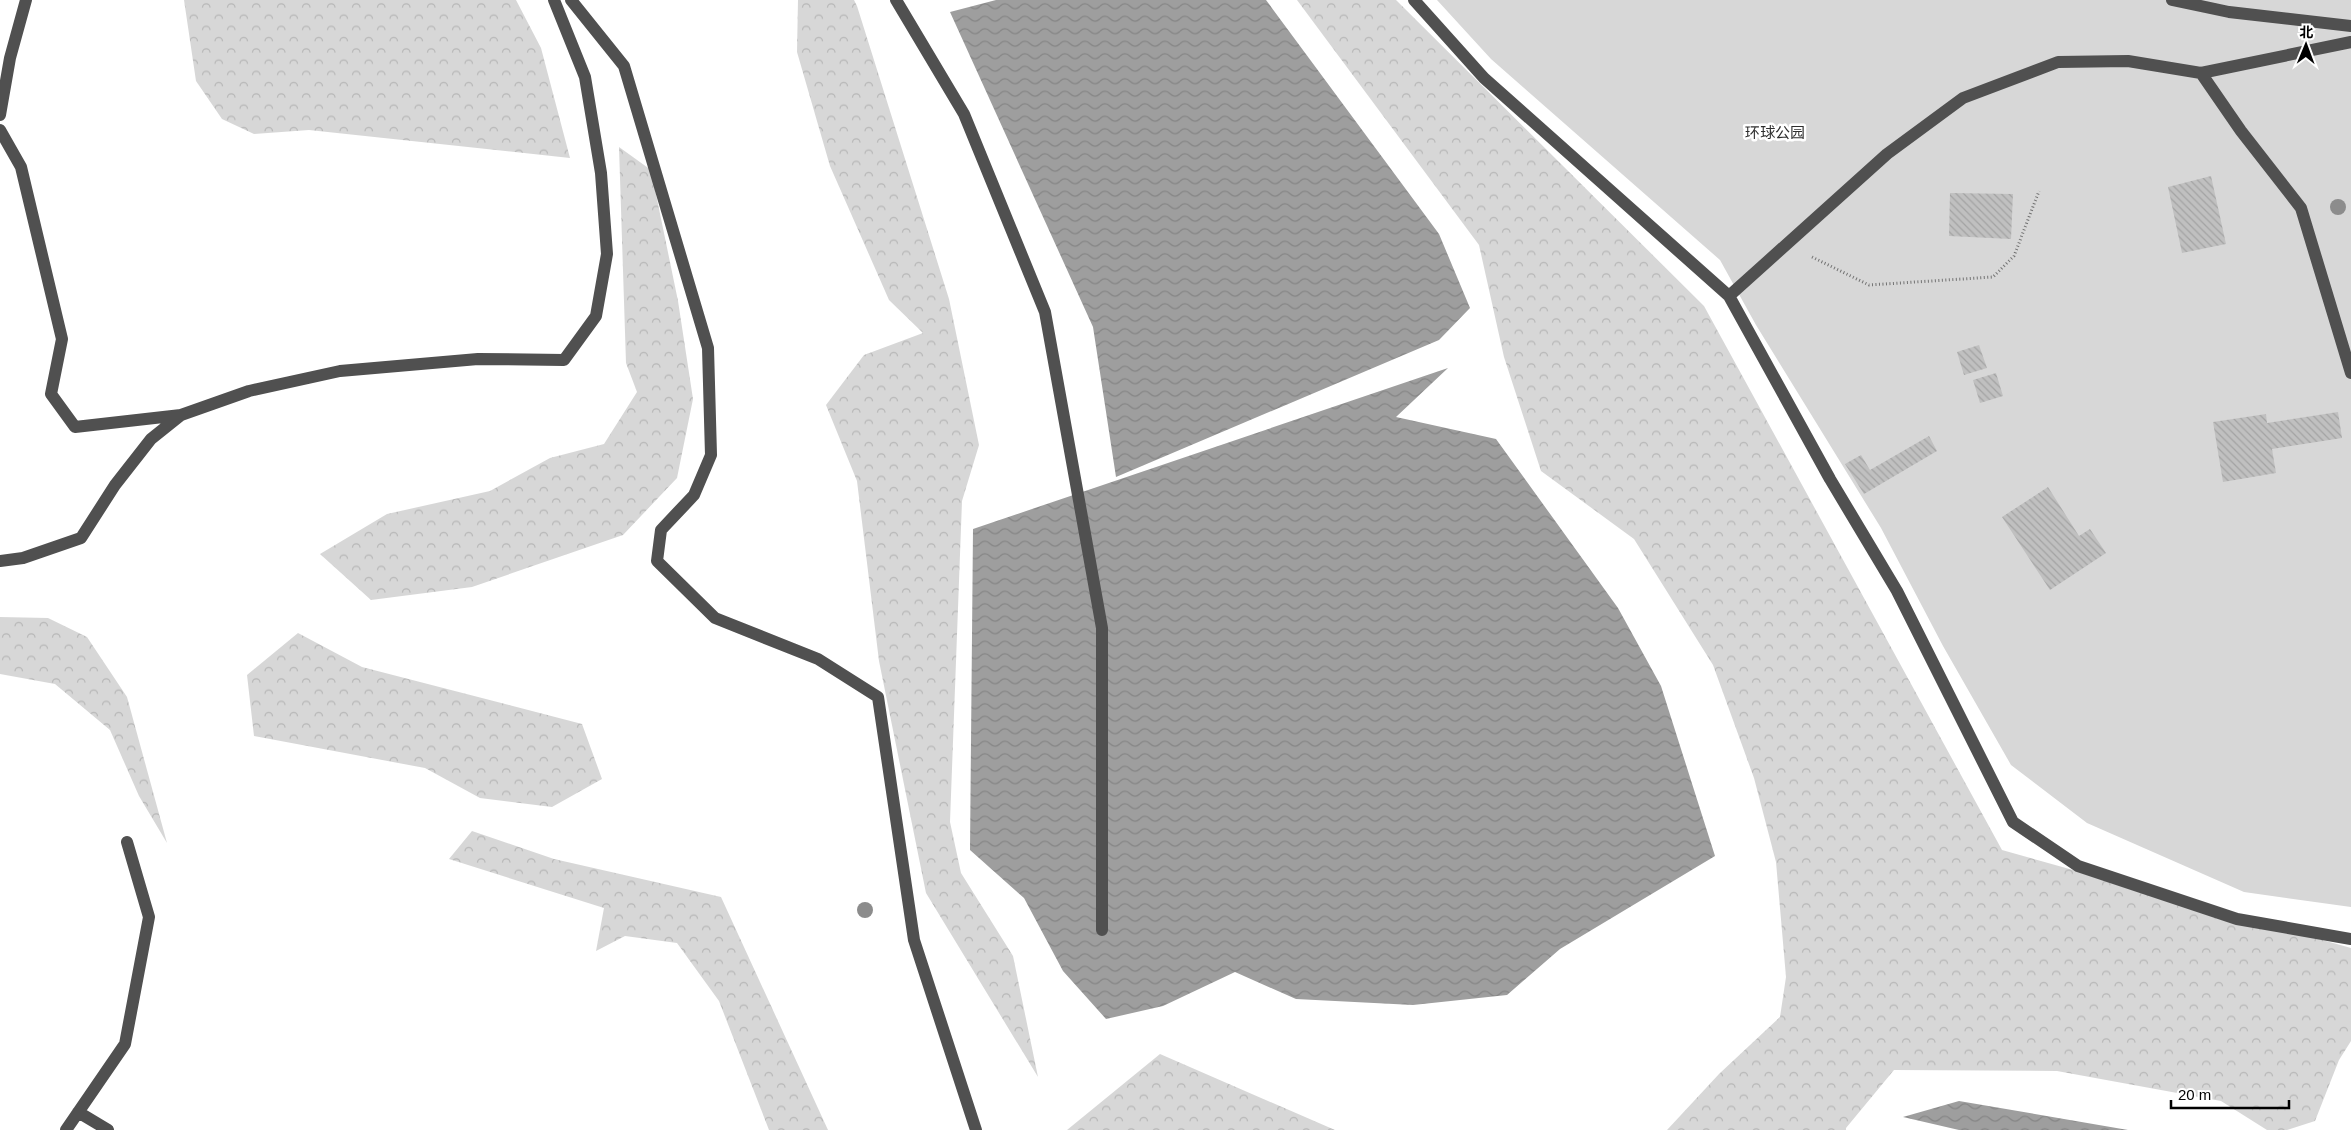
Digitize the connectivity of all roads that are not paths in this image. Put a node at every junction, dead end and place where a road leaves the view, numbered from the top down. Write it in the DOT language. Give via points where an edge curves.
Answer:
graph roads {
  1 [pos="26,0"];
  2 [pos="554,0"];
  3 [pos="571,0"];
  4 [pos="896,0"];
  5 [pos="1414,0"];
  6 [pos="2172,0"];
  7 [pos="2351,26"];
  8 [pos="2351,42"];
  9 [pos="2201,73"];
  10 [pos="0,115"];
  11 [pos="0,130"];
  12 [pos="1729,296"];
  13 [pos="2351,373"];
  14 [pos="181,415"];
  15 [pos="0,561"];
  16 [pos="127,842"];
  17 [pos="1102,930"];
  18 [pos="2351,939"];
  19 [pos="78,1112"];
  20 [pos="66,1130"];
  21 [pos="108,1130"];
  22 [pos="976,1130"];
  1 -- 10 [label="lane" via="10,58"];
  2 -- 14 [label="lane" via="585,77 601,173 607,254 596,316 564,360 478,359 340,371 249,391"];
  3 -- 22 [label="lane" via="624,66 708,348 711,455 694,496 661,530 657,560 715,618 818,659 878,696 914,940"];
  4 -- 17 [label="lane" via="964,114 1045,312 1102,628"];
  5 -- 12 [label="lane" via="1484,78"];
  6 -- 7 [label="lane" via="2229,12"];
  8 -- 9 [label="lane"];
  9 -- 12 [label="lane" via="2128,61 2058,62 1963,98 1887,154"];
  9 -- 13 [label="lane" via="2301,208"];
  11 -- 14 [label="lane" via="21,167 62,339 51,394 75,427"];
  12 -- 18 [label="lane" via="1830,479 1897,591 2013,822 2078,866 2237,919"];
  14 -- 15 [label="lane" via="151,439 115,485 82,538 23,558"];
  16 -- 19 [label="lane" via="149,917 125,1044"];
  19 -- 20 [label="lane"];
  19 -- 21 [label="lane"];
}
